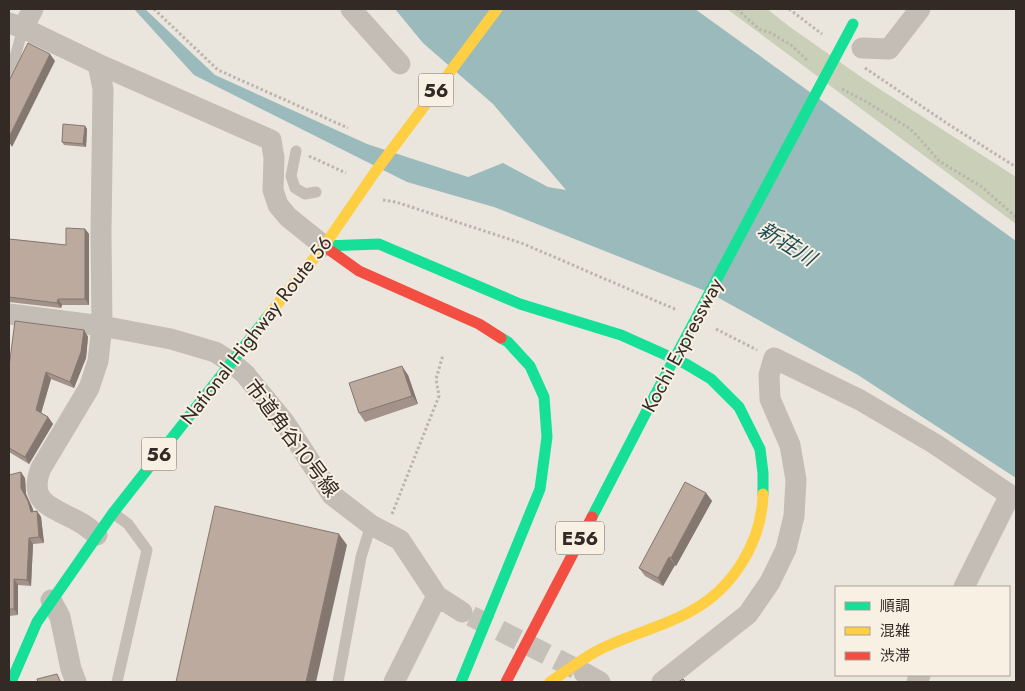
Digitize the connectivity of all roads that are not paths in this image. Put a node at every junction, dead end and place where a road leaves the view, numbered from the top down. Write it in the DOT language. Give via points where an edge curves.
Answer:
graph roads {
  1 [pos="33,9"];
  2 [pos="351,9"];
  3 [pos="497,9"];
  4 [pos="920,9"];
  5 [pos="854,20"];
  6 [pos="16,26"];
  7 [pos="863,57"];
  8 [pos="98,64"];
  9 [pos="400,64"];
  10 [pos="9,79"];
  11 [pos="296,150"];
  12 [pos="316,192"];
  13 [pos="324,246"];
  14 [pos="9,314"];
  15 [pos="102,326"];
  16 [pos="232,362"];
  17 [pos="1013,497"];
  18 [pos="113,513"];
  19 [pos="378,528"];
  20 [pos="97,536"];
  21 [pos="965,586"];
  22 [pos="437,596"];
  23 [pos="51,600"];
  24 [pos="462,612"];
  25 [pos="11,682"];
  26 [pos="76,682"];
  27 [pos="117,682"];
  28 [pos="338,682"];
  29 [pos="394,682"];
  30 [pos="461,682"];
  31 [pos="506,682"];
  32 [pos="550,682"];
  33 [pos="662,682"];
  1 -- 6 [label="street"];
  2 -- 9 [label="street"];
  3 -- 13 [label="highway, National Highway Route 56 / 56"];
  4 -- 7 [label="street" via="889,49"];
  5 -- 31 [label="highway, Kochi Expressway / E56, bridge"];
  6 -- 8 [label="street"];
  6 -- 10 [label="lane"];
  8 -- 13 [label="street" via="271,140 273,190 278,205"];
  8 -- 15 [label="street" via="103,88"];
  11 -- 12 [label="lane" via="291,176 295,188 305,194"];
  13 -- 16 [label="highway, National Highway Route 56 / 56"];
  13 -- 30 [label="highway" via="362,273 487,327 505,339 528,363 542,390 548,415 548,440 540,489"];
  13 -- 32 [label="highway" via="379,244 520,304 620,335 712,379 739,407 760,449 763,473 758,526 747,556 716,593 693,610 595,652"];
  14 -- 15 [label="street, 市道角谷10号線"];
  15 -- 16 [label="street, 市道角谷10号線" via="171,339 215,352"];
  15 -- 20 [label="street" via="98,361 89,388 36,479 36,490 45,504 83,524"];
  16 -- 18 [label="highway, National Highway Route 56 / 56"];
  16 -- 19 [label="street, 市道角谷10号線" via="285,423 332,495"];
  17 -- 21 [label="street"];
  17 -- 33 [label="street" via="935,444 774,358 769,375 770,398 790,445 796,480 794,516 786,549 770,582 748,614"];
  18 -- 20 [label="highway, National Highway Route 56 / 56"];
  18 -- 27 [label="lane" via="128,524 147,550"];
  19 -- 22 [label="street, 市道角谷10号線" via="400,540"];
  19 -- 28 [label="lane" via="361,557"];
  20 -- 23 [label="highway, National Highway Route 56 / 56"];
  22 -- 24 [label="street"];
  22 -- 29 [label="street"];
  23 -- 25 [label="highway, National Highway Route 56 / 56" via="37,622"];
  23 -- 26 [label="street" via="60,617"];
}
